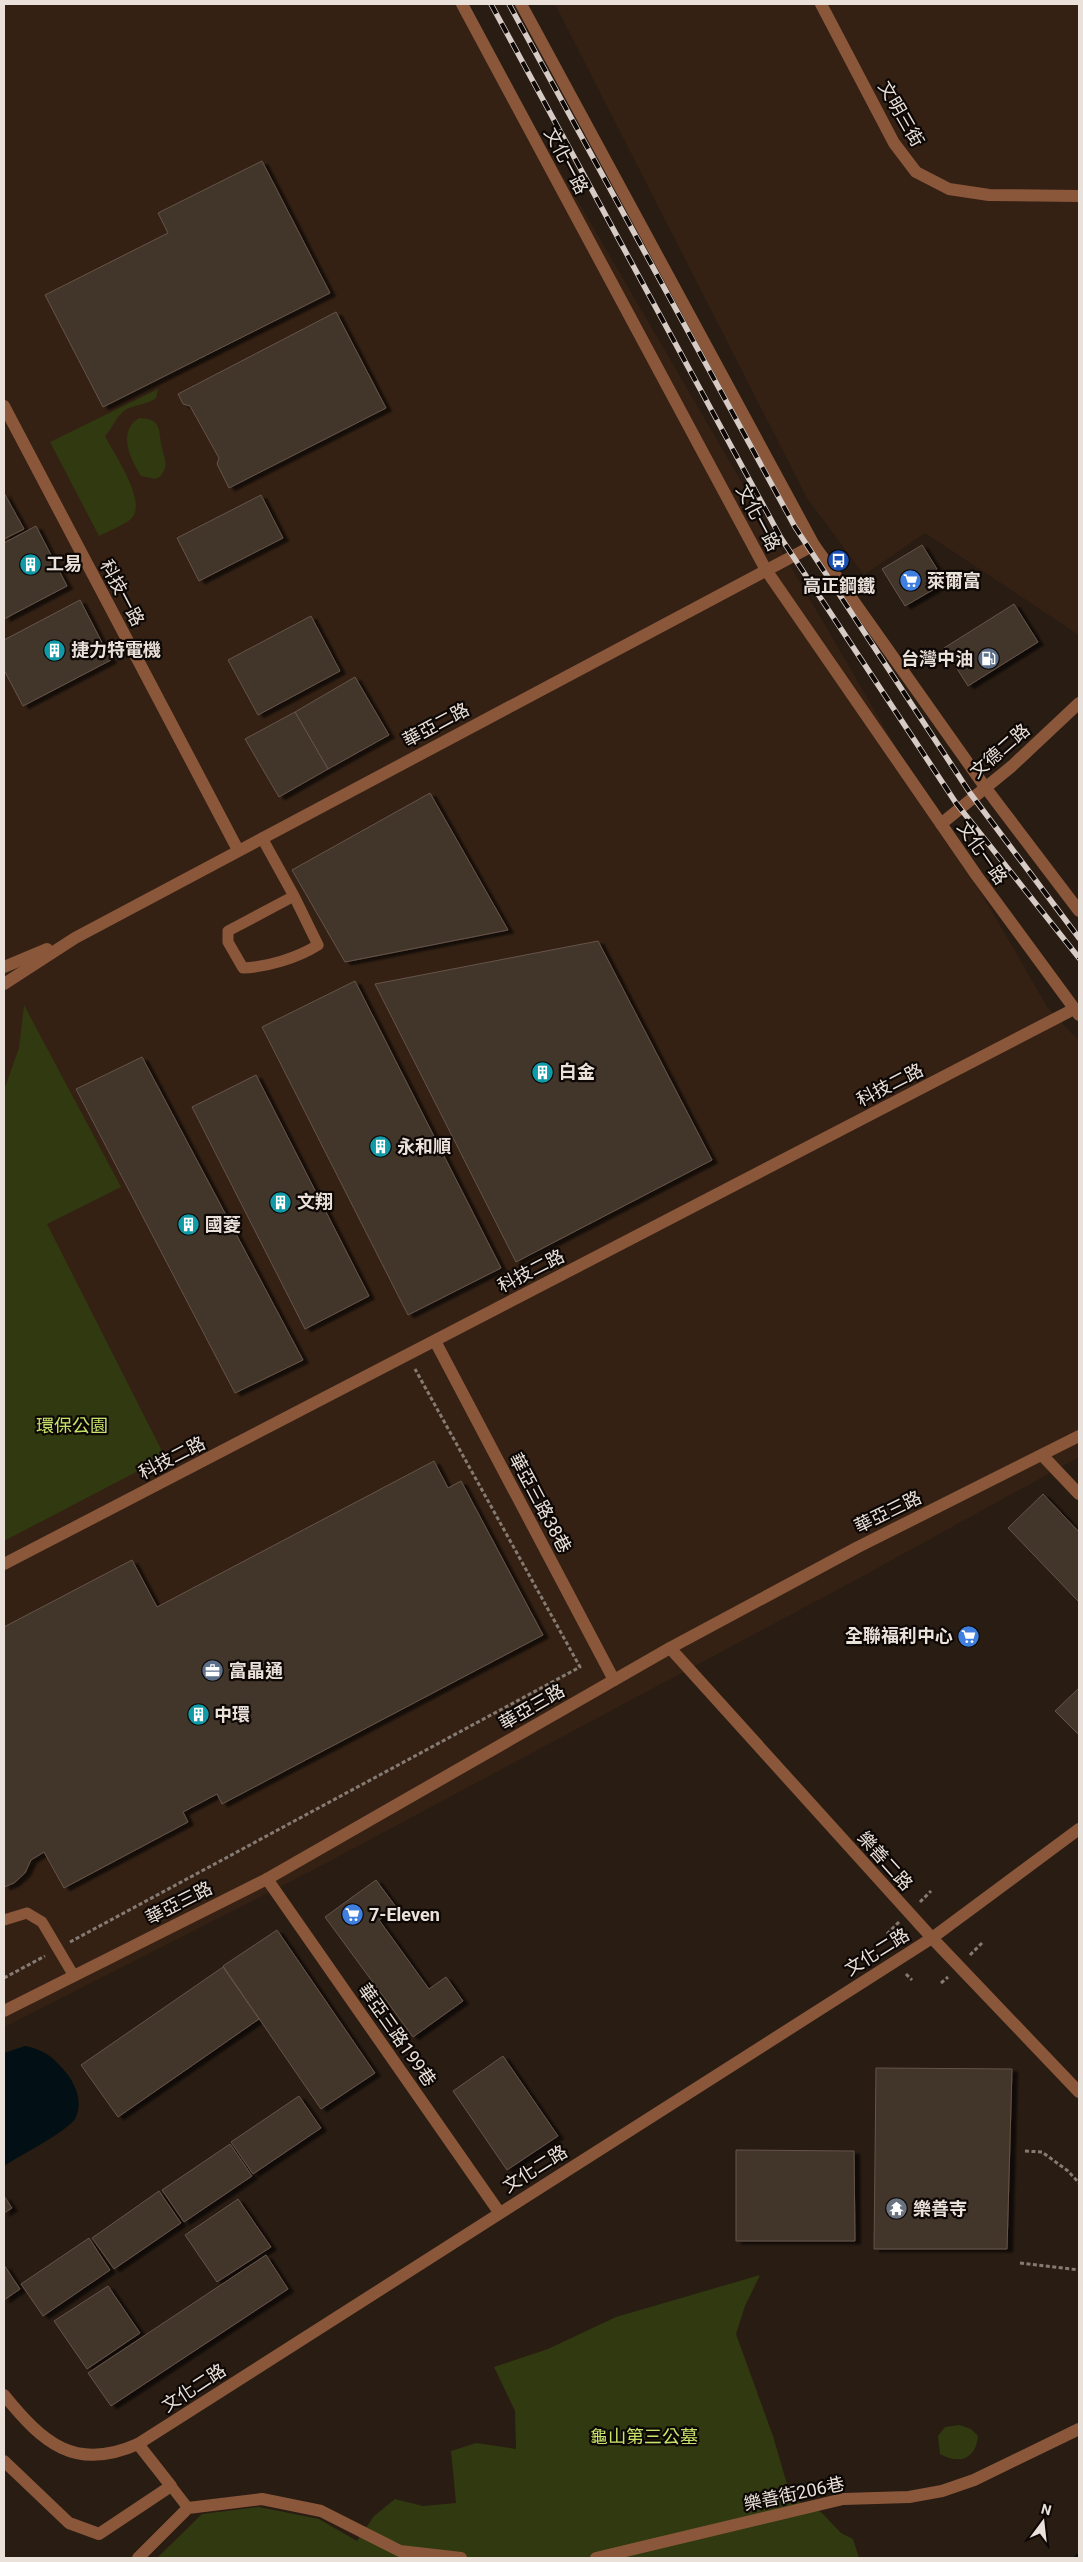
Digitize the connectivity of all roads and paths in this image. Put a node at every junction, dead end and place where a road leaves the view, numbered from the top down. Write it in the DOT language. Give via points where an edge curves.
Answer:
graph roads {
  1 [pos="462,4"];
  2 [pos="522,4"];
  3 [pos="821,4"];
  4 [pos="1079,196"];
  5 [pos="4,406"];
  6 [pos="814,545"];
  7 [pos="766,570"];
  8 [pos="1079,704"];
  9 [pos="985,787"];
  10 [pos="941,824"];
  11 [pos="262,838"];
  12 [pos="238,850"];
  13 [pos="294,896"];
  14 [pos="1079,911"];
  15 [pos="75,938"];
  16 [pos="4,967"];
  17 [pos="4,984"];
  18 [pos="1077,1012"];
  19 [pos="435,1341"];
  20 [pos="408,1373"];
  21 [pos="1079,1436"];
  22 [pos="1042,1455"];
  23 [pos="1079,1494"];
  24 [pos="4,1564"];
  25 [pos="670,1648"];
  26 [pos="614,1680"];
  27 [pos="1079,1830"];
  28 [pos="267,1879"];
  29 [pos="4,1920"];
  30 [pos="932,1938"];
  31 [pos="58,1949"];
  32 [pos="74,1976"];
  33 [pos="4,1978"];
  34 [pos="4,2011"];
  35 [pos="1079,2092"];
  36 [pos="1025,2151"];
  37 [pos="1079,2183"];
  38 [pos="499,2212"];
  39 [pos="1020,2263"];
  40 [pos="1079,2270"];
  41 [pos="4,2395"];
  42 [pos="1079,2429"];
  43 [pos="138,2444"];
  44 [pos="4,2461"];
  45 [pos="171,2486"];
  46 [pos="188,2508"];
  47 [pos="138,2558"];
  48 [pos="461,2558"];
  49 [pos="596,2558"];
  1 -- 7 [label="street, 文化一路"];
  2 -- 6 [label="street, 文化一路"];
  3 -- 4 [label="street, 文明三街" via="894,144 916,172 949,189 981,194"];
  5 -- 12 [label="street, 科技一路"];
  6 -- 7 [label="street, 華亞二路"];
  6 -- 9 [label="street, 文化一路"];
  7 -- 10 [label="street, 文化一路"];
  7 -- 11 [label="street, 華亞二路"];
  8 -- 9 [label="street, 文德二路"];
  9 -- 10 [label="street, 文德二路"];
  9 -- 14 [label="street, 文化一路"];
  10 -- 18 [label="street, 文化一路"];
  11 -- 12 [label="street, 華亞二路"];
  11 -- 13 [label="lane"];
  12 -- 15 [label="street, 華亞二路"];
  13 -- 13 [label="lane" via="318,945 304,953 254,968 243,968 228,942 228,931"];
  15 -- 16 [label="street, 華亞二路"];
  15 -- 17 [label="street, 華亞二路"];
  18 -- 19 [label="street, 科技二路"];
  19 -- 24 [label="street, 科技二路"];
  19 -- 26 [label="street, 華亞三路38巷"];
  20 -- 31 [label="path" via="416,1368 580,1667"];
  21 -- 22 [label="street, 華亞三路"];
  22 -- 23 [label="street"];
  22 -- 25 [label="street, 華亞三路" via="858,1547"];
  25 -- 26 [label="street, 華亞三路"];
  25 -- 30 [label="street, 樂善二路"];
  26 -- 28 [label="street, 華亞三路"];
  27 -- 30 [label="street, 文化二路"];
  28 -- 32 [label="street, 華亞三路"];
  28 -- 38 [label="street, 華亞三路199巷"];
  29 -- 31 [label="lane" via="27,1913 42,1922"];
  30 -- 35 [label="street, 樂善二路"];
  30 -- 38 [label="street, 文化二路"];
  31 -- 32 [label="lane"];
  31 -- 33 [label="path"];
  32 -- 34 [label="street, 華亞三路"];
  36 -- 37 [label="path" via="1042,2152"];
  38 -- 43 [label="street, 文化二路"];
  39 -- 40 [label="path"];
  41 -- 43 [label="street, 文化二路" via="30,2427 48,2441 71,2452 100,2456"];
  42 -- 49 [label="street, 樂善街206巷" via="974,2480 942,2491 909,2498 843,2499"];
  43 -- 45 [label="street"];
  44 -- 45 [label="street" via="68,2523 99,2534"];
  45 -- 46 [label="lane"];
  46 -- 47 [label="street"];
  46 -- 48 [label="street" via="262,2500 321,2511 400,2551"];
}
